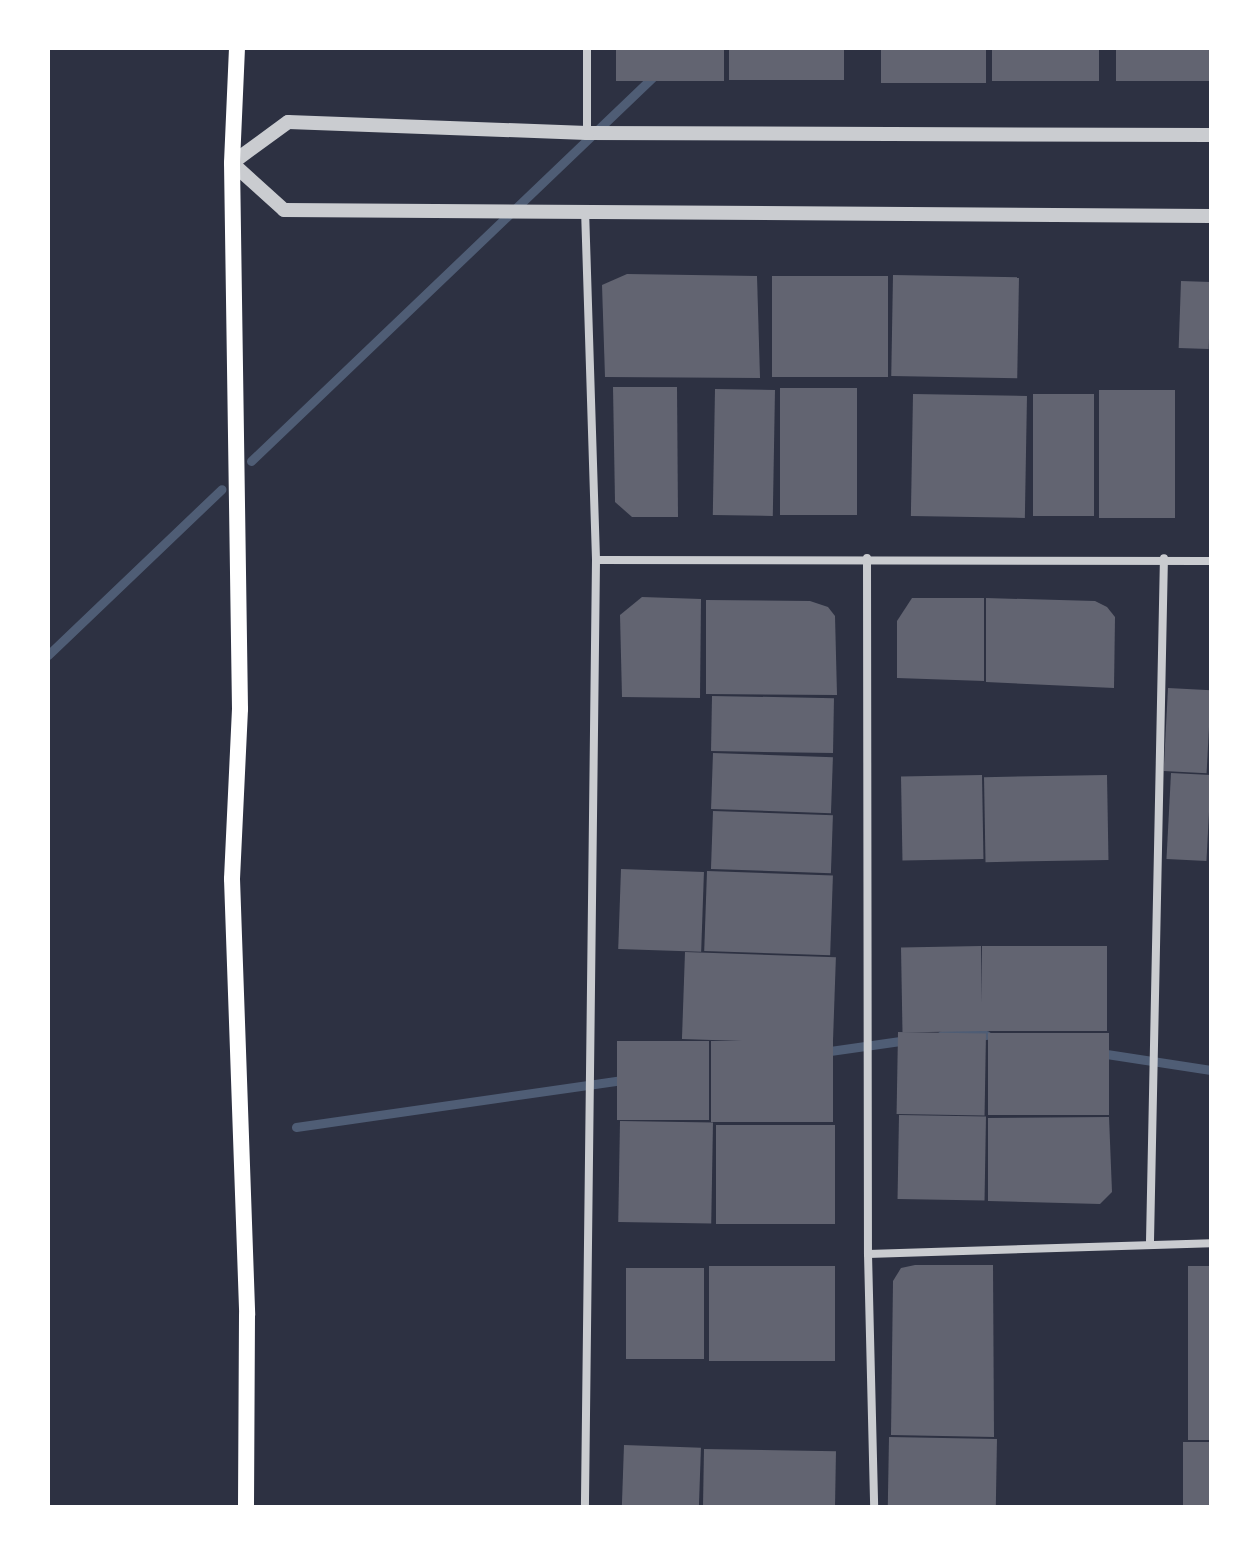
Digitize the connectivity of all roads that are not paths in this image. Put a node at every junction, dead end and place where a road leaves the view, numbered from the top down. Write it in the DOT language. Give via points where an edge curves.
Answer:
graph roads {
  1 [pos="237,48"];
  2 [pos="587,48"];
  3 [pos="587,133"];
  4 [pos="1211,135"];
  5 [pos="232,163"];
  6 [pos="585,209"];
  7 [pos="1211,216"];
  8 [pos="867,558"];
  9 [pos="1164,558"];
  10 [pos="596,560"];
  11 [pos="1211,561"];
  12 [pos="1150,1241"];
  13 [pos="1211,1243"];
  14 [pos="868,1254"];
  15 [pos="246,1507"];
  16 [pos="585,1507"];
  17 [pos="874,1507"];
  1 -- 5 [label="main road"];
  2 -- 3 [label="street"];
  3 -- 4 [label="street"];
  3 -- 5 [label="street" via="288,122"];
  5 -- 6 [label="street" via="284,210"];
  5 -- 15 [label="main road" via="240,709 232,879 247,1315"];
  6 -- 7 [label="street"];
  6 -- 10 [label="street"];
  8 -- 9 [label="street"];
  8 -- 10 [label="street"];
  8 -- 14 [label="street"];
  9 -- 11 [label="street"];
  9 -- 12 [label="street"];
  10 -- 16 [label="street"];
  12 -- 13 [label="street"];
  12 -- 14 [label="street"];
  14 -- 17 [label="street"];
}
